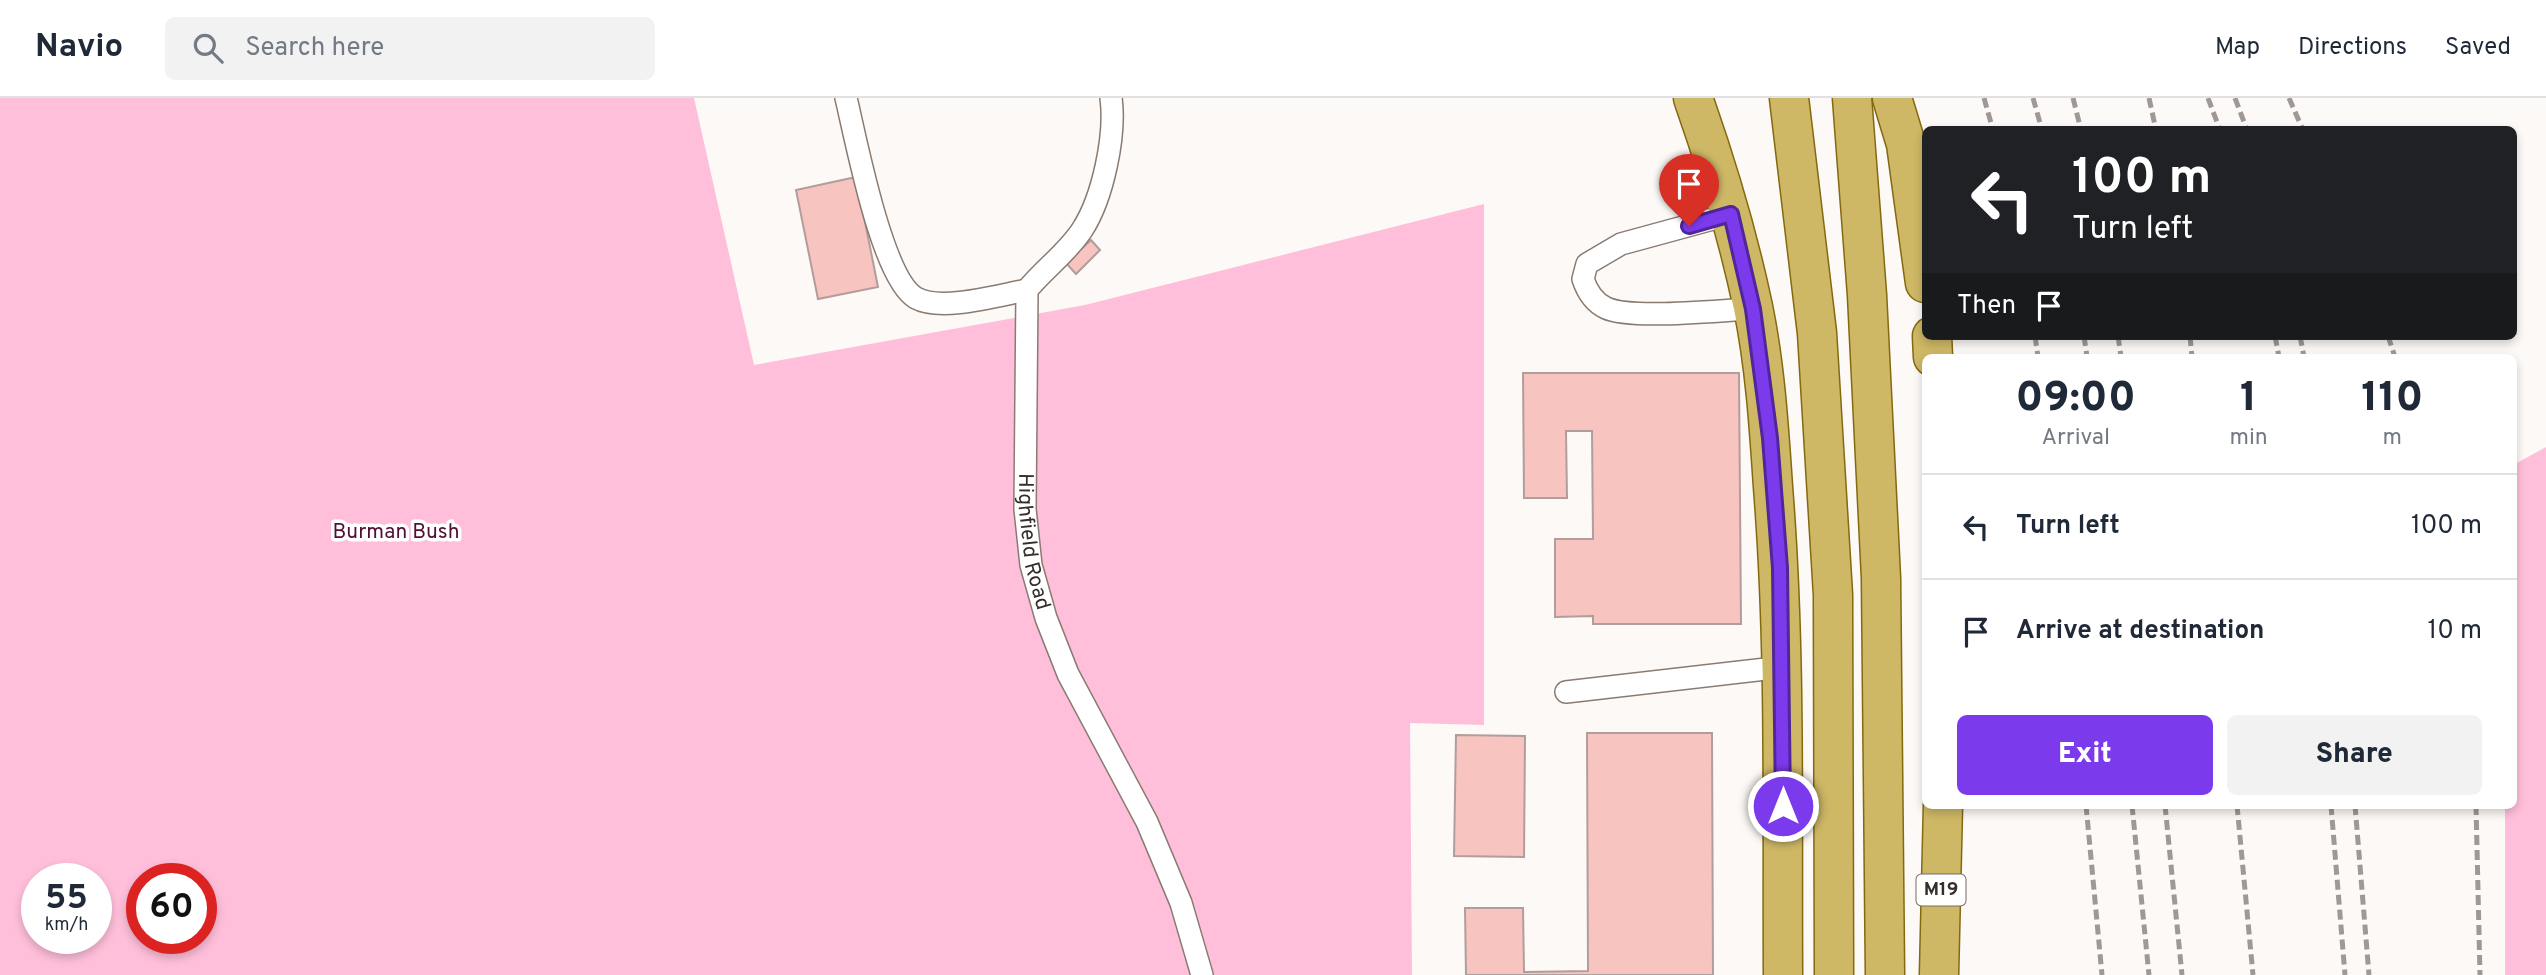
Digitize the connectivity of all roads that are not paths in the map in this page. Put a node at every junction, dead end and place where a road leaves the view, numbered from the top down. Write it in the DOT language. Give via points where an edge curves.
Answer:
graph roads {
  1 [pos="846,98"];
  2 [pos="1111,98"];
  3 [pos="1693,98"];
  4 [pos="1789,98"];
  5 [pos="1852,98"];
  6 [pos="1892,98"];
  7 [pos="1731,214"];
  8 [pos="1922,261"];
  9 [pos="1027,290"];
  10 [pos="1753,309"];
  11 [pos="1783,667"];
  12 [pos="1566,692"];
  13 [pos="1943,809"];
  14 [pos="1202,975"];
  15 [pos="1783,975"];
  16 [pos="1834,975"];
  17 [pos="1885,975"];
  18 [pos="1940,975"];
  1 -- 9 [label="lane" via="885,246 906,290 917,299 934,303"];
  2 -- 9 [label="lane" via="1107,157 1097,200 1082,230"];
  3 -- 7 [label="main road"];
  4 -- 16 [label="main road" via="1817,333 1832,581"];
  5 -- 17 [label="main road" via="1881,578"];
  6 -- 8 [label="main road" via="1906,144"];
  7 -- 10 [label="main road"];
  7 -- 10 [label="lane" via="1621,244 1587,264 1583,279 1595,301 1608,309 1634,313"];
  9 -- 14 [label="lane, Highfield Road" via="1025,509 1031,565 1045,618 1068,674 1111,750 1181,903"];
  10 -- 11 [label="main road" via="1770,438"];
  11 -- 12 [label="lane"];
  11 -- 15 [label="main road"];
  13 -- 18 [label="main road, M19"];
}
